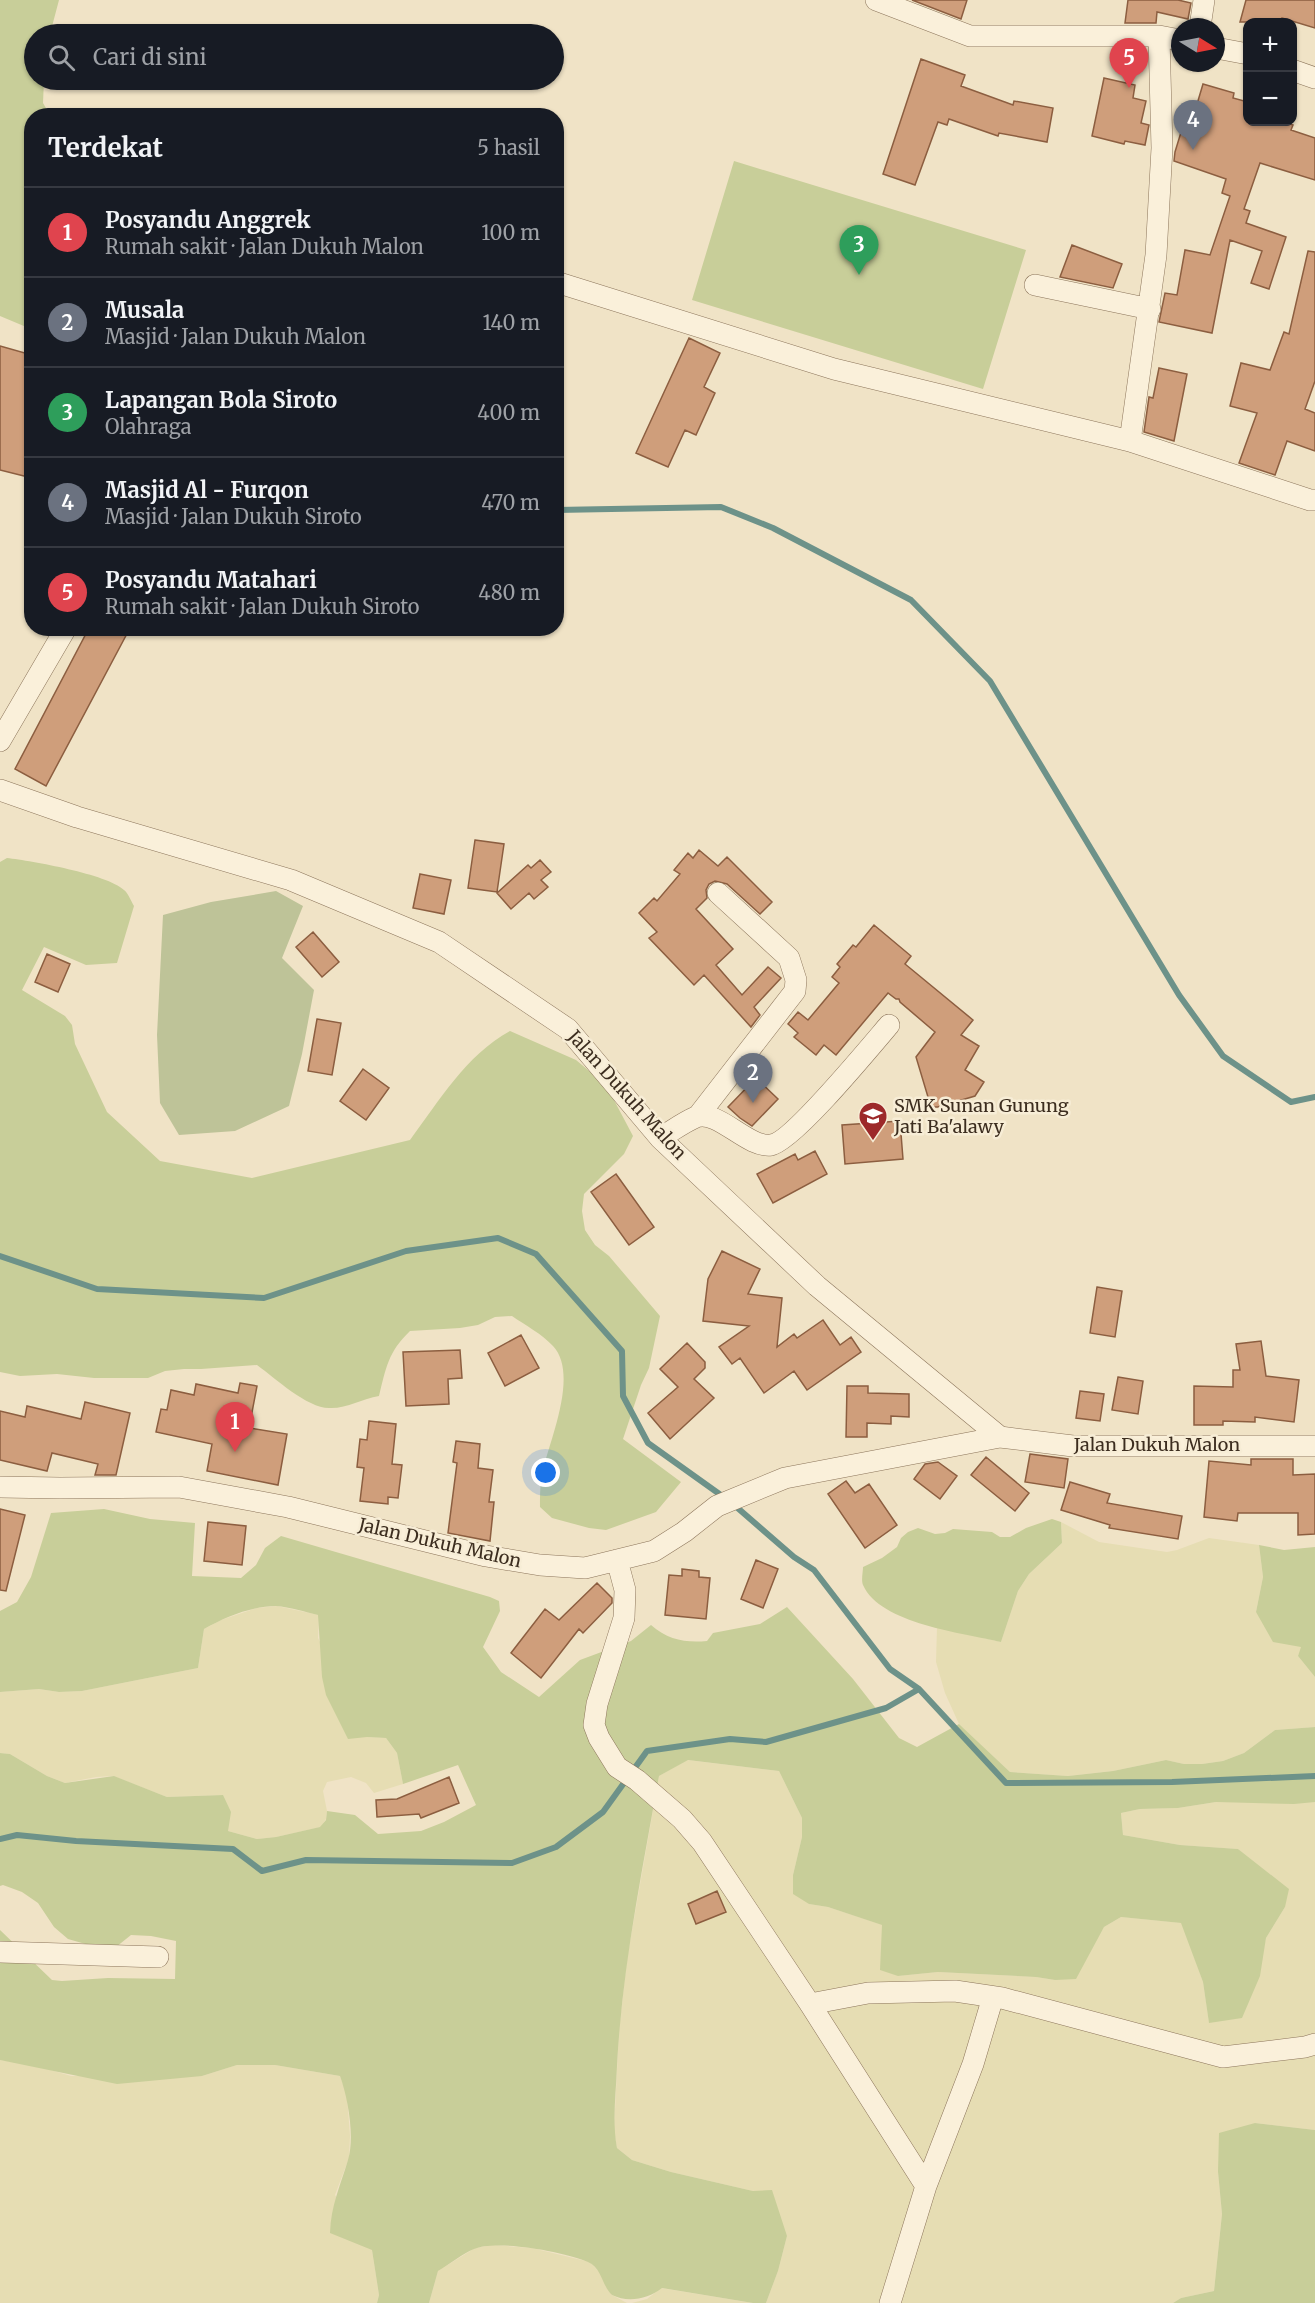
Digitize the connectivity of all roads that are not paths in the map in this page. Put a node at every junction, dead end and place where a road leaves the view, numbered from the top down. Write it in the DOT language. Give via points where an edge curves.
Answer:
graph roads {
  1 [pos="876,0"];
  2 [pos="1204,0"];
  3 [pos="1201,18"];
  4 [pos="1170,38"];
  5 [pos="1225,50"];
  6 [pos="1243,53"];
  7 [pos="1297,71"];
  8 [pos="1315,78"];
  9 [pos="564,285"];
  10 [pos="1035,285"];
  11 [pos="1150,309"];
  12 [pos="1130,441"];
  13 [pos="1313,500"];
  14 [pos="61,636"];
  15 [pos="0,741"];
  16 [pos="0,790"];
  17 [pos="718,893"];
  18 [pos="889,1025"];
  19 [pos="698,1116"];
  20 [pos="660,1138"];
  21 [pos="1000,1437"];
  22 [pos="1315,1446"];
  23 [pos="0,1486"];
  24 [pos="617,1560"];
  25 [pos="0,1952"];
  26 [pos="158,1957"];
  27 [pos="993,1997"];
  28 [pos="810,2004"];
  29 [pos="1315,2044"];
  30 [pos="926,2186"];
  31 [pos="890,2303"];
  1 -- 4 [label="street" via="970,36"];
  2 -- 3 [label="street"];
  4 -- 11 [label="street"];
  5 -- 6 [label="street"];
  7 -- 8 [label="street"];
  9 -- 12 [label="street" via="834,369"];
  10 -- 11 [label="street"];
  11 -- 12 [label="street"];
  12 -- 13 [label="street"];
  14 -- 15 [label="street"];
  16 -- 20 [label="street, Jalan Dukuh Malon" via="77,817 291,880 439,942 568,1029"];
  17 -- 19 [label="street" via="789,958 796,980 795,991"];
  18 -- 19 [label="street" via="841,1082 779,1143 760,1145 712,1118"];
  19 -- 20 [label="street"];
  20 -- 21 [label="street, Jalan Dukuh Malon" via="817,1286"];
  21 -- 22 [label="street, Jalan Dukuh Malon" via="1073,1446"];
  21 -- 24 [label="street, Jalan Dukuh Malon" via="785,1478 725,1501 654,1551"];
  23 -- 24 [label="street, Jalan Dukuh Malon" via="179,1487 299,1510 497,1558 585,1568"];
  24 -- 28 [label="street" via="625,1590 624,1618 597,1704 594,1725 599,1738 617,1767 692,1830"];
  25 -- 26 [label="street"];
  27 -- 28 [label="street" via="955,1991 868,1993"];
  27 -- 29 [label="street" via="1223,2057"];
  27 -- 30 [label="street" via="973,2064"];
  28 -- 30 [label="street"];
  30 -- 31 [label="street"];
}
